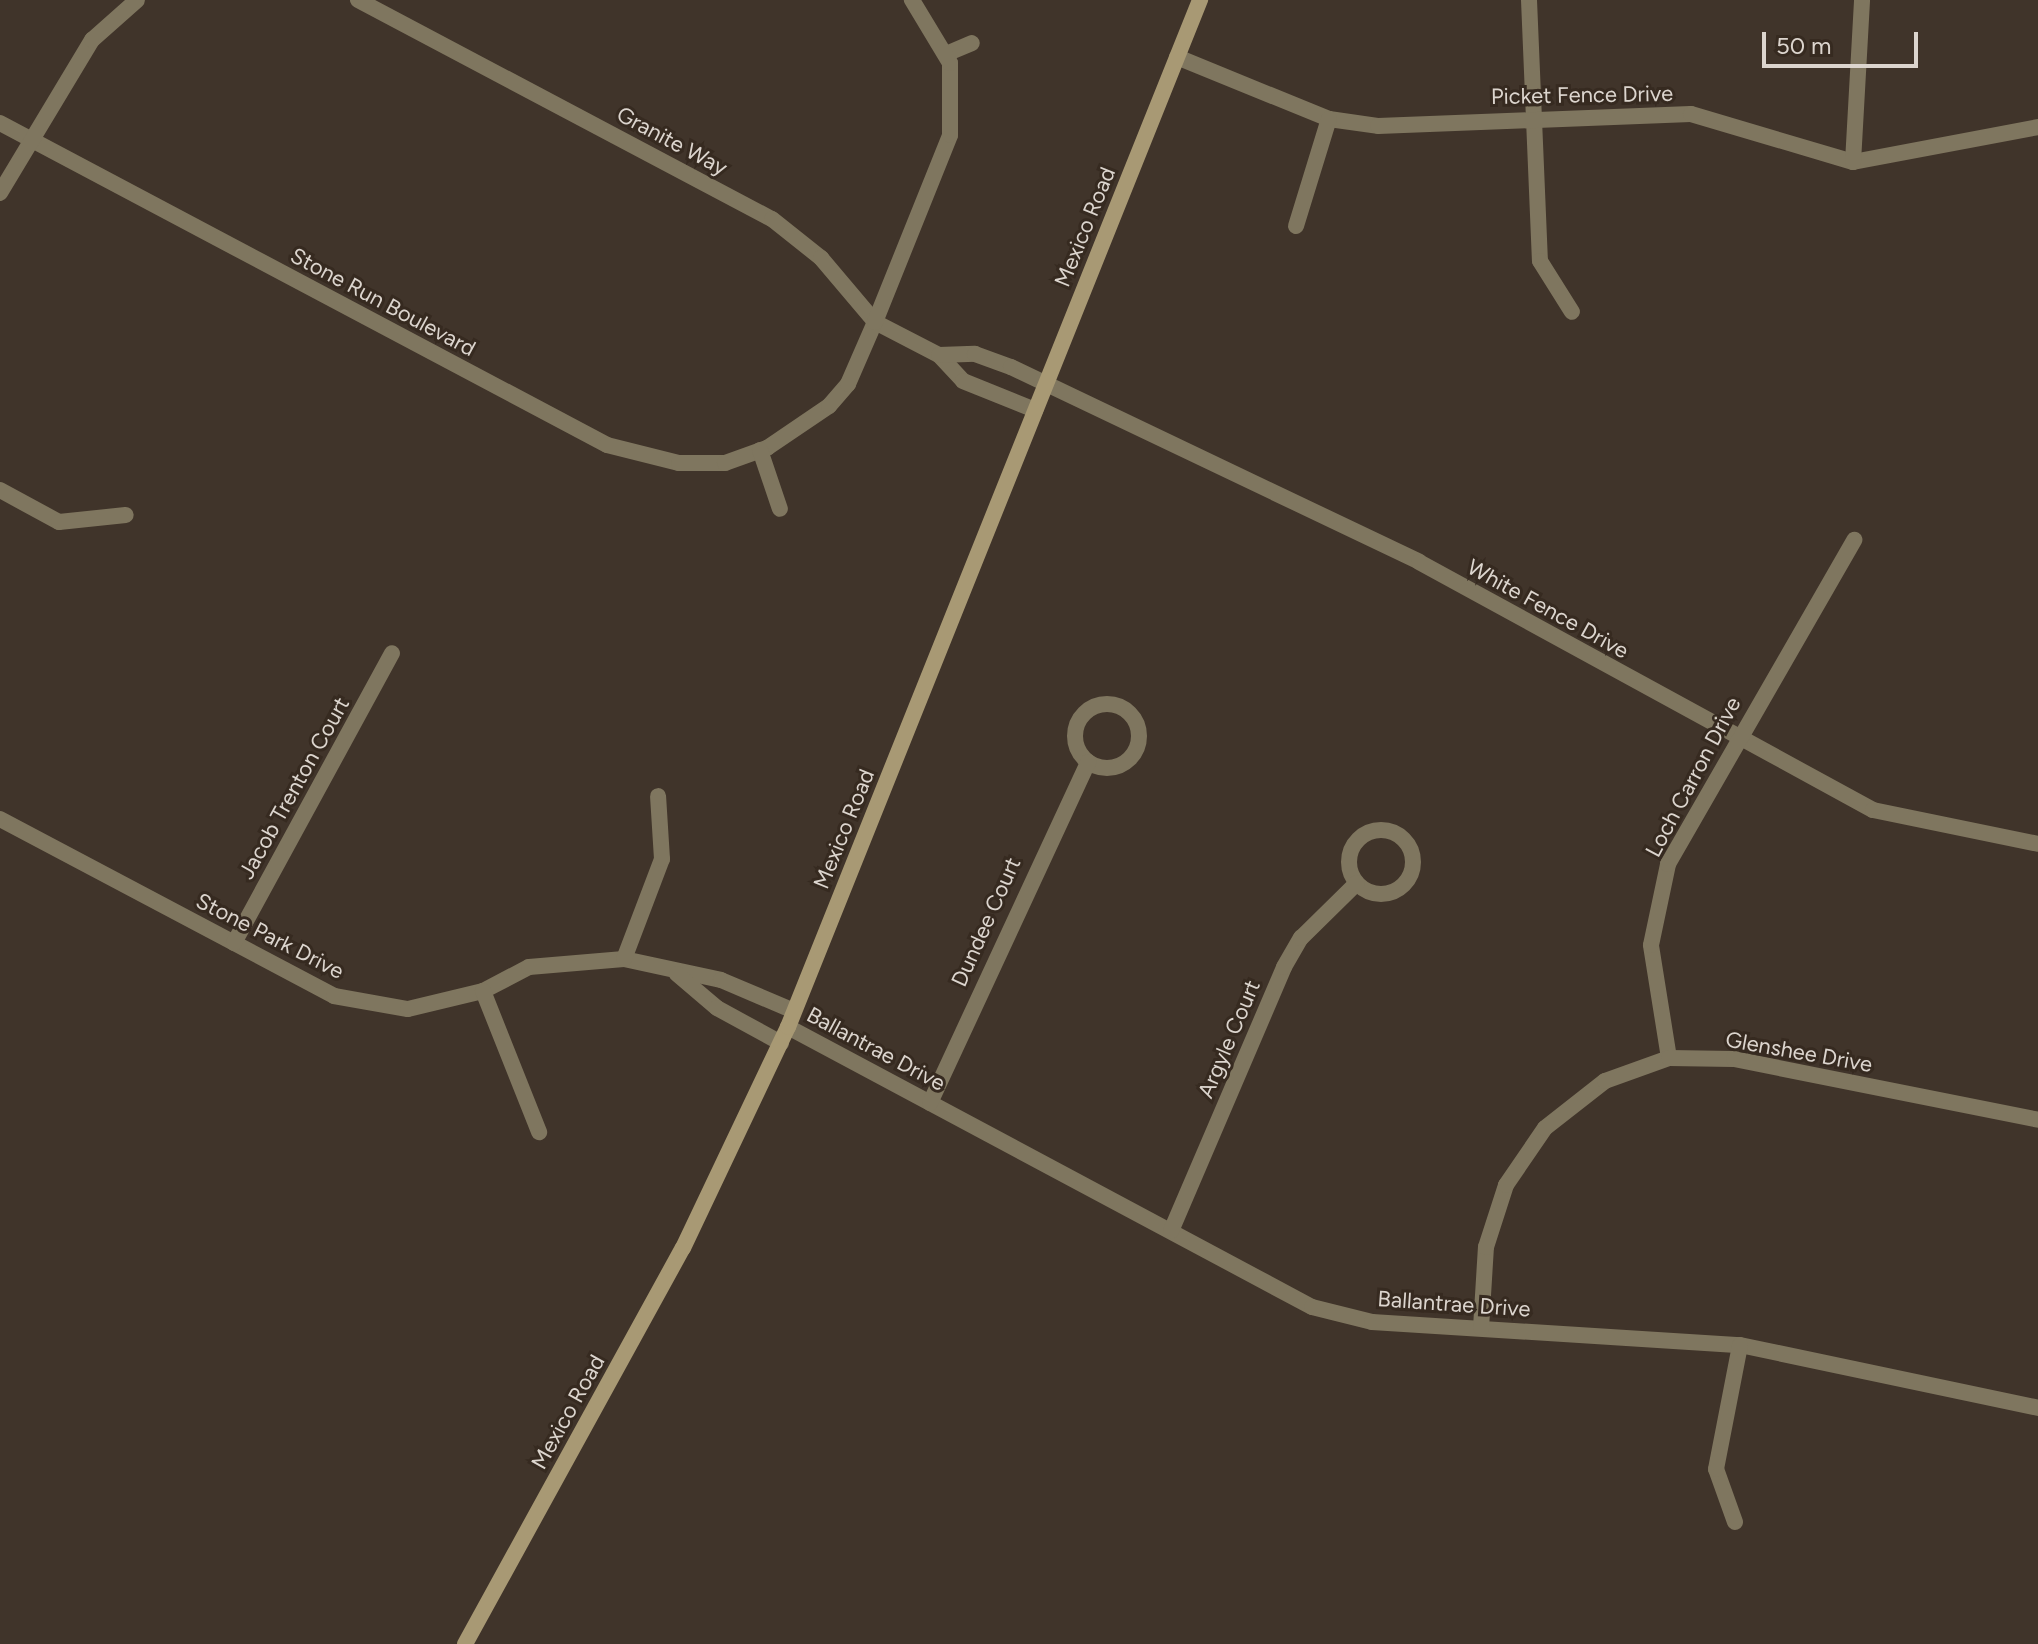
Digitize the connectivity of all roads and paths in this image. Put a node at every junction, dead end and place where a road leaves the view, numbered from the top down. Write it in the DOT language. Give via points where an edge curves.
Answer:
graph roads {
  1 [pos="137,0"];
  2 [pos="358,0"];
  3 [pos="912,0"];
  4 [pos="1200,0"];
  5 [pos="1529,0"];
  6 [pos="1862,0"];
  7 [pos="972,43"];
  8 [pos="946,54"];
  9 [pos="1177,57"];
  10 [pos="1534,115"];
  11 [pos="1329,119"];
  12 [pos="0,123"];
  13 [pos="2038,127"];
  14 [pos="29,139"];
  15 [pos="1853,162"];
  16 [pos="0,193"];
  17 [pos="1296,226"];
  18 [pos="1572,312"];
  19 [pos="875,322"];
  20 [pos="939,355"];
  21 [pos="1045,383"];
  22 [pos="1035,410"];
  23 [pos="760,450"];
  24 [pos="0,490"];
  25 [pos="780,509"];
  26 [pos="126,515"];
  27 [pos="1854,540"];
  28 [pos="392,653"];
  29 [pos="1736,740"];
  30 [pos="1088,762"];
  31 [pos="658,796"];
  32 [pos="0,819"];
  33 [pos="2038,844"];
  34 [pos="1357,883"];
  35 [pos="234,943"];
  36 [pos="624,959"];
  37 [pos="675,973"];
  38 [pos="483,991"];
  39 [pos="791,1019"];
  40 [pos="781,1043"];
  41 [pos="1669,1058"];
  42 [pos="930,1103"];
  43 [pos="2038,1120"];
  44 [pos="539,1132"];
  45 [pos="1171,1231"];
  46 [pos="1481,1328"];
  47 [pos="1740,1345"];
  48 [pos="2038,1408"];
  49 [pos="1735,1522"];
  50 [pos="465,1644"];
  1 -- 14 [label="street" via="92,40"];
  2 -- 19 [label="street, Granite Way" via="772,219 821,258"];
  3 -- 8 [label="street"];
  4 -- 9 [label="street, Mexico Road"];
  5 -- 10 [label="street"];
  6 -- 15 [label="street"];
  7 -- 8 [label="street"];
  8 -- 19 [label="street, Stone Run Boulevard" via="950,135"];
  9 -- 11 [label="street, Picket Fence Drive"];
  9 -- 21 [label="street, Mexico Road"];
  10 -- 11 [label="street, Picket Fence Drive" via="1378,126"];
  10 -- 15 [label="street, Picket Fence Drive" via="1691,114"];
  10 -- 18 [label="street" via="1540,261"];
  11 -- 17 [label="street"];
  12 -- 14 [label="street, Stone Run Boulevard"];
  13 -- 15 [label="street, Picket Fence Drive"];
  14 -- 16 [label="street"];
  14 -- 23 [label="street, Stone Run Boulevard" via="607,445 679,463 725,463"];
  19 -- 20 [label="street, Granite Way"];
  19 -- 23 [label="street, Stone Run Boulevard" via="848,384 829,406"];
  20 -- 21 [label="street, Granite Way" via="975,354"];
  20 -- 22 [label="street, Granite Way" via="963,381"];
  21 -- 22 [label="street, Mexico Road"];
  21 -- 29 [label="street, White Fence Drive" via="1419,562"];
  22 -- 39 [label="street, Mexico Road"];
  23 -- 25 [label="street"];
  24 -- 26 [label="street" via="59,522"];
  27 -- 29 [label="street, Loch Carron Drive"];
  28 -- 35 [label="street, Jacob Trenton Court"];
  29 -- 33 [label="street, White Fence Drive" via="1873,810"];
  29 -- 41 [label="street, Loch Carron Drive" via="1668,864 1653,932 1656,1007"];
  30 -- 30 [label="street" via="1107,768 1134,755 1138,725 1126,709 1104,704 1084,713 1075,733"];
  30 -- 42 [label="street, Dundee Court"];
  31 -- 36 [label="street" via="662,859"];
  32 -- 35 [label="street, Stone Park Drive"];
  34 -- 34 [label="street" via="1381,895 1400,888 1412,872 1407,843 1378,830 1358,839 1349,859"];
  34 -- 45 [label="street, Argyle Court" via="1301,938 1284,967"];
  35 -- 38 [label="street, Stone Park Drive" via="334,996 408,1009"];
  36 -- 37 [label="street, Stone Park Drive"];
  36 -- 38 [label="street, Stone Park Drive" via="529,967"];
  37 -- 39 [label="street, Stone Park Drive" via="721,980"];
  37 -- 40 [label="street, Stone Park Drive" via="717,1008"];
  38 -- 44 [label="street"];
  39 -- 40 [label="street, Mexico Road"];
  39 -- 42 [label="street, Ballantrae Drive"];
  40 -- 50 [label="street, Mexico Road" via="683,1248"];
  41 -- 43 [label="street, Glenshee Drive" via="1734,1059"];
  41 -- 46 [label="street, Glenshee Drive" via="1605,1081 1545,1128 1506,1185 1486,1247"];
  42 -- 45 [label="street, Ballantrae Drive"];
  45 -- 46 [label="street, Ballantrae Drive" via="1312,1307 1372,1322"];
  46 -- 47 [label="street, Ballantrae Drive"];
  47 -- 48 [label="street, Ballantrae Drive"];
  47 -- 49 [label="street" via="1716,1469"];
}
